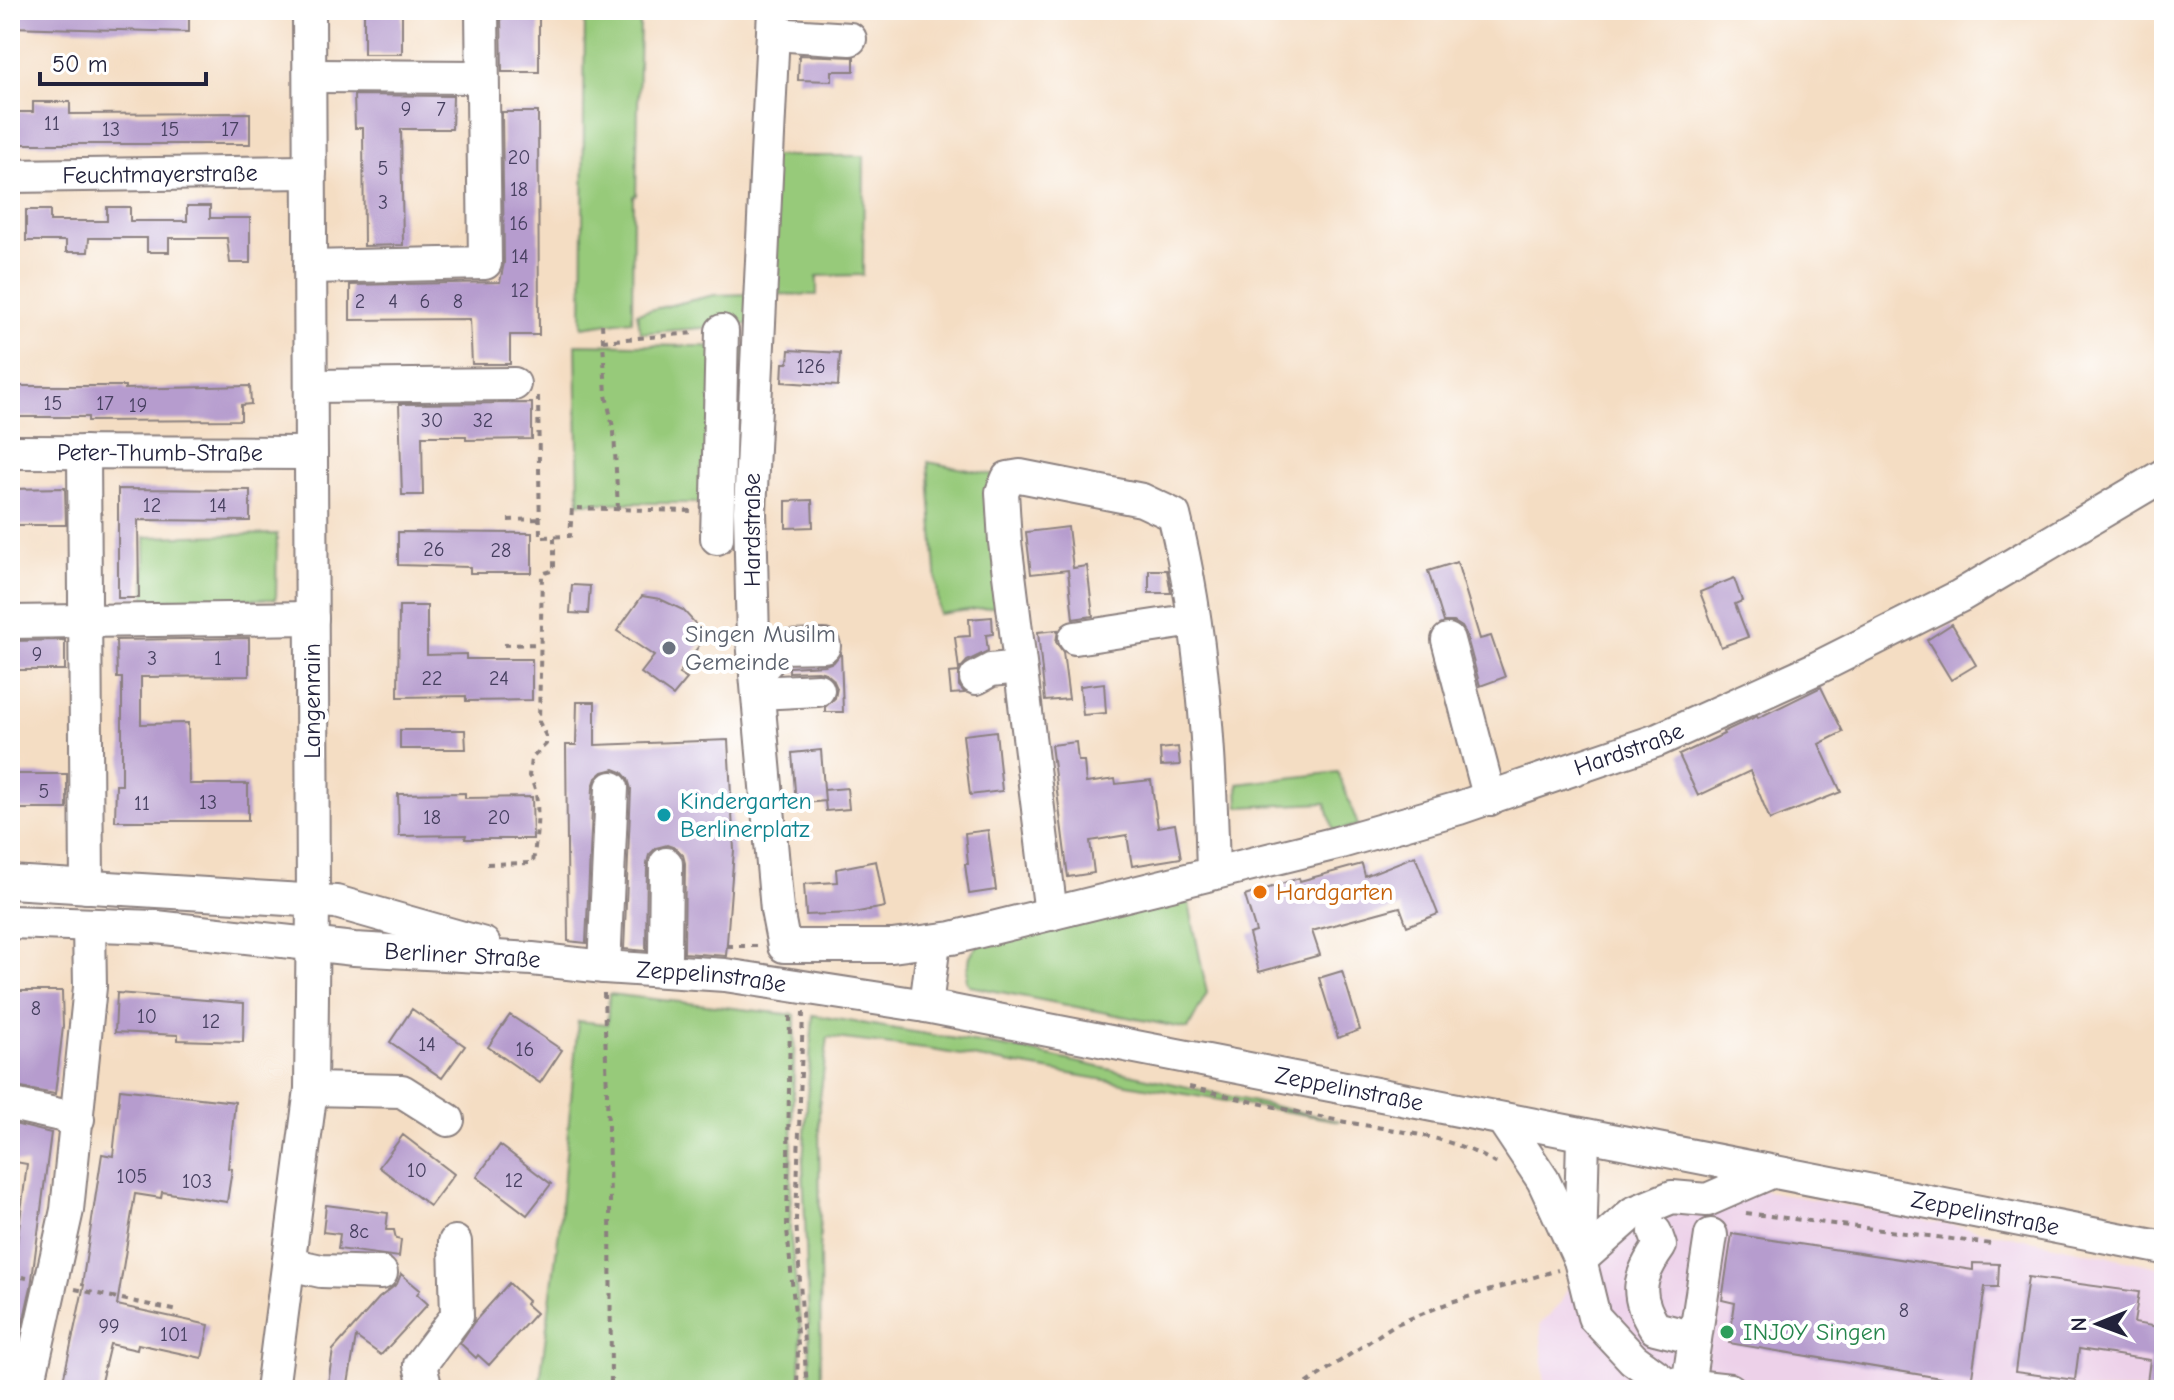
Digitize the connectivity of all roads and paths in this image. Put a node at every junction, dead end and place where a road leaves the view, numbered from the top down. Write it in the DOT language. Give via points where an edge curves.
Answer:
graph roads {
  1 [pos="309,10"];
  2 [pos="482,10"];
  3 [pos="774,22"];
  4 [pos="850,39"];
  5 [pos="310,76"];
  6 [pos="482,77"];
  7 [pos="310,172"];
  8 [pos="10,176"];
  9 [pos="310,267"];
  10 [pos="602,324"];
  11 [pos="722,331"];
  12 [pos="603,341"];
  13 [pos="514,384"];
  14 [pos="311,386"];
  15 [pos="10,452"];
  16 [pos="84,452"];
  17 [pos="311,453"];
  18 [pos="2164,475"];
  19 [pos="618,509"];
  20 [pos="540,519"];
  21 [pos="508,520"];
  22 [pos="717,525"];
  23 [pos="554,538"];
  24 [pos="312,618"];
  25 [pos="1194,620"];
  26 [pos="10,622"];
  27 [pos="86,622"];
  28 [pos="1075,638"];
  29 [pos="1448,640"];
  30 [pos="540,644"];
  31 [pos="504,645"];
  32 [pos="824,646"];
  33 [pos="1020,667"];
  34 [pos="976,678"];
  35 [pos="757,683"];
  36 [pos="818,690"];
  37 [pos="612,788"];
  38 [pos="1490,799"];
  39 [pos="487,864"];
  40 [pos="666,864"];
  41 [pos="1213,872"];
  42 [pos="10,882"];
  43 [pos="87,887"];
  44 [pos="313,900"];
  45 [pos="1051,914"];
  46 [pos="10,922"];
  47 [pos="89,925"];
  48 [pos="934,942"];
  49 [pos="313,944"];
  50 [pos="665,955"];
  51 [pos="532,959"];
  52 [pos="604,967"];
  53 [pos="926,1006"];
  54 [pos="813,1010"];
  55 [pos="790,1016"];
  56 [pos="603,1020"];
  57 [pos="1176,1084"];
  58 [pos="311,1089"];
  59 [pos="10,1104"];
  60 [pos="78,1119"];
  61 [pos="448,1120"];
  62 [pos="1503,1120"];
  63 [pos="1583,1137"];
  64 [pos="1507,1171"];
  65 [pos="1771,1172"];
  66 [pos="1721,1223"];
  67 [pos="1655,1232"];
  68 [pos="455,1242"];
  69 [pos="1994,1244"];
  70 [pos="2164,1248"];
  71 [pos="1580,1260"];
  72 [pos="289,1264"];
  73 [pos="381,1273"];
  74 [pos="10,1275"];
  75 [pos="52,1284"];
  76 [pos="178,1311"];
  77 [pos="1695,1338"];
  78 [pos="1674,1386"];
  79 [pos="27,1390"];
  80 [pos="272,1390"];
  81 [pos="426,1390"];
  82 [pos="611,1390"];
  83 [pos="797,1390"];
  84 [pos="807,1390"];
  85 [pos="1297,1390"];
  86 [pos="1730,1390"];
  1 -- 5 [label="street, Langenrain"];
  2 -- 6 [label="street"];
  3 -- 4 [label="street"];
  3 -- 35 [label="street, Hardstraße" via="750,511"];
  5 -- 6 [label="street"];
  5 -- 7 [label="street, Langenrain"];
  6 -- 9 [label="street" via="485,263"];
  7 -- 8 [label="street, Feuchtmayerstraße"];
  7 -- 9 [label="street, Langenrain"];
  9 -- 14 [label="street, Langenrain"];
  10 -- 12 [label="path"];
  11 -- 12 [label="path"];
  11 -- 22 [label="street"];
  12 -- 19 [label="path"];
  13 -- 14 [label="street"];
  13 -- 20 [label="path" via="538,384"];
  14 -- 17 [label="street, Langenrain"];
  15 -- 16 [label="street, Peter-Thumb-Straße"];
  16 -- 17 [label="street, Peter-Thumb-Straße"];
  16 -- 27 [label="street"];
  17 -- 24 [label="street, Langenrain"];
  18 -- 38 [label="street, Hardstraße" via="1960,596 1817,668 1658,740"];
  19 -- 22 [label="path"];
  19 -- 23 [label="path" via="572,508 570,536"];
  20 -- 21 [label="path"];
  20 -- 23 [label="path" via="540,537"];
  23 -- 30 [label="path" via="554,570 542,574"];
  24 -- 27 [label="street"];
  24 -- 44 [label="street, Langenrain"];
  25 -- 28 [label="street"];
  25 -- 33 [label="street" via="1174,515 1142,500 1008,478 1002,492 1005,542"];
  25 -- 41 [label="street"];
  26 -- 27 [label="street"];
  27 -- 43 [label="street"];
  29 -- 38 [label="street"];
  30 -- 31 [label="path"];
  30 -- 39 [label="path" via="539,722 546,744 531,759 529,776 537,803 533,863"];
  32 -- 35 [label="street" via="781,647"];
  33 -- 34 [label="street" via="991,670"];
  33 -- 45 [label="street"];
  35 -- 36 [label="street"];
  35 -- 48 [label="street, Hardstraße" via="784,946"];
  37 -- 52 [label="street"];
  38 -- 41 [label="street, Hardstraße"];
  40 -- 50 [label="street"];
  41 -- 45 [label="street, Hardstraße"];
  42 -- 43 [label="street, Berliner Straße"];
  43 -- 44 [label="street, Berliner Straße"];
  44 -- 49 [label="street, Langenrain"];
  44 -- 51 [label="street, Berliner Straße" via="356,906"];
  45 -- 48 [label="street, Hardstraße"];
  46 -- 47 [label="street, Berliner Straße"];
  47 -- 49 [label="street, Berliner Straße"];
  47 -- 60 [label="street" via="90,987"];
  48 -- 53 [label="street"];
  49 -- 51 [label="street, Berliner Straße"];
  49 -- 58 [label="street, Langenrain"];
  51 -- 52 [label="street, Zeppelinstraße"];
  52 -- 53 [label="street, Zeppelinstraße" via="725,975"];
  53 -- 62 [label="street, Zeppelinstraße"];
  54 -- 84 [label="path" via="803,1006 796,1220"];
  55 -- 83 [label="path" via="787,1229"];
  56 -- 82 [label="path"];
  57 -- 64 [label="path" via="1477,1150"];
  58 -- 61 [label="street" via="402,1091"];
  58 -- 72 [label="street, Langenrain"];
  59 -- 60 [label="street"];
  60 -- 75 [label="street"];
  62 -- 63 [label="street, Zeppelinstraße"];
  62 -- 71 [label="street" via="1543,1180"];
  63 -- 65 [label="street, Zeppelinstraße"];
  63 -- 71 [label="street"];
  65 -- 70 [label="street, Zeppelinstraße"];
  65 -- 71 [label="street" via="1707,1200 1672,1197 1633,1213"];
  66 -- 69 [label="path"];
  66 -- 77 [label="street"];
  67 -- 77 [label="street" via="1660,1246 1645,1267 1643,1310 1655,1328"];
  68 -- 81 [label="street" via="457,1316 420,1365"];
  71 -- 78 [label="street" via="1594,1317 1633,1359"];
  71 -- 85 [label="path" via="1394,1325"];
  72 -- 73 [label="street"];
  72 -- 80 [label="street, Langenrain"];
  74 -- 75 [label="path"];
  75 -- 76 [label="path"];
  75 -- 79 [label="street"];
  77 -- 78 [label="street"];
  78 -- 86 [label="street"];
}
